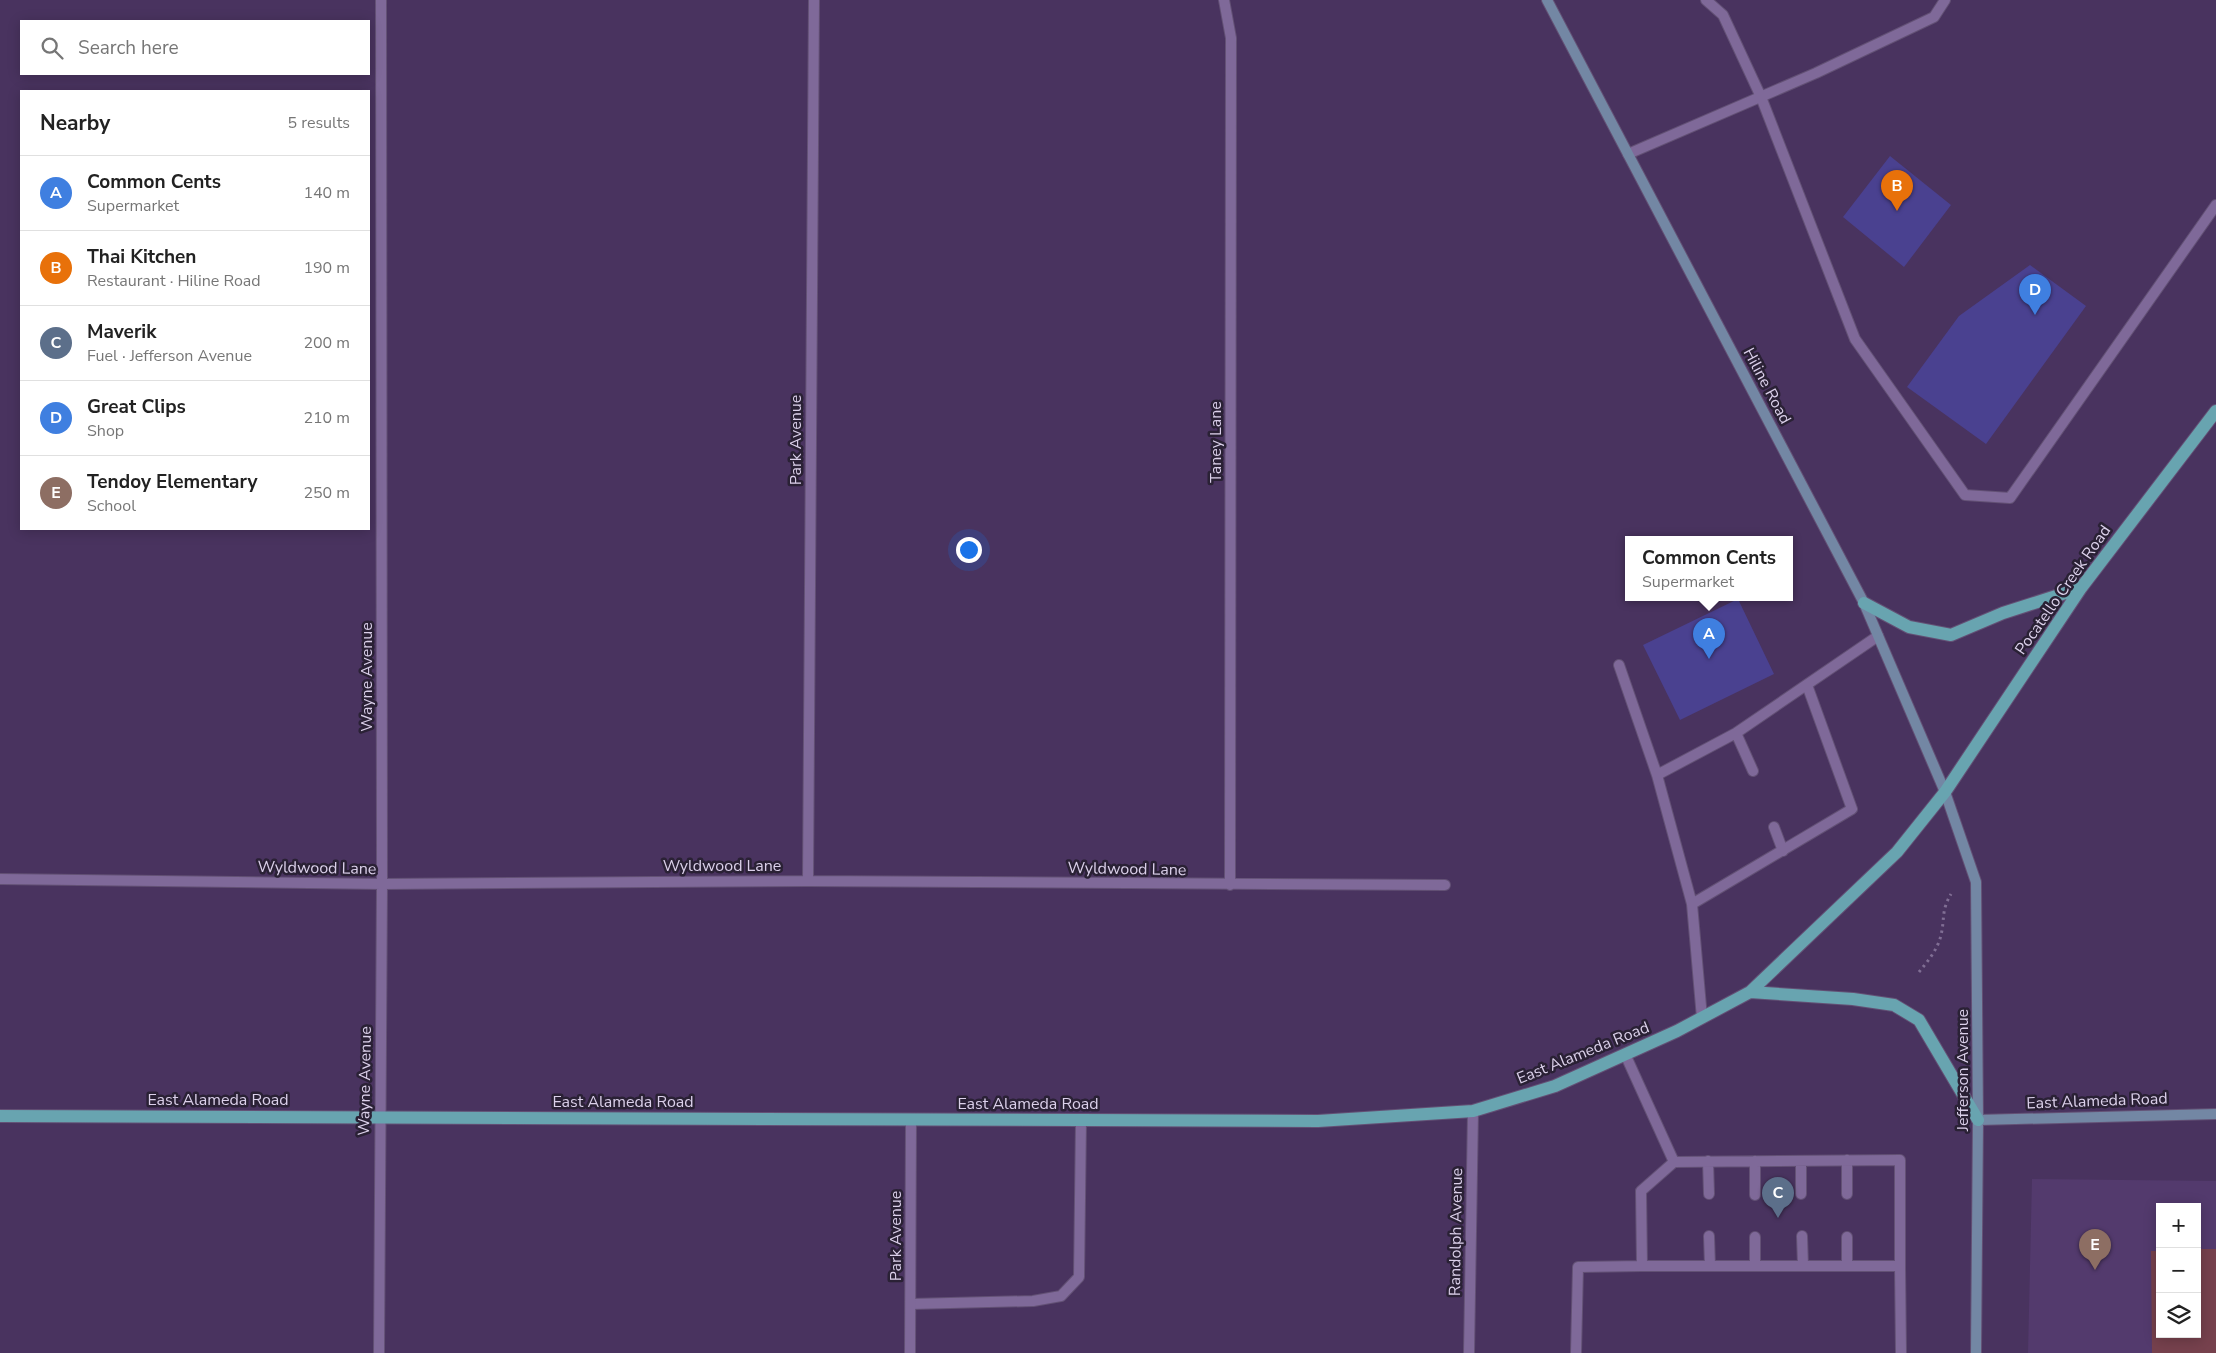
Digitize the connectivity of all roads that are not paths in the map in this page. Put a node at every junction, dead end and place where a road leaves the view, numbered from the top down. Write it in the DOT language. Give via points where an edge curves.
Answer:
graph roads {
  1 [pos="381,0"];
  2 [pos="814,0"];
  3 [pos="1224,0"];
  4 [pos="1547,0"];
  5 [pos="1706,0"];
  6 [pos="1945,0"];
  7 [pos="1762,97"];
  8 [pos="1628,154"];
  9 [pos="2216,205"];
  10 [pos="2216,411"];
  11 [pos="2081,588"];
  12 [pos="1864,603"];
  13 [pos="1878,636"];
  14 [pos="1619,665"];
  15 [pos="1807,685"];
  16 [pos="1736,734"];
  17 [pos="1753,771"];
  18 [pos="1657,775"];
  19 [pos="1945,792"];
  20 [pos="1774,826"];
  21 [pos="1783,851"];
  22 [pos="0,879"];
  23 [pos="808,881"];
  24 [pos="382,884"];
  25 [pos="1230,885"];
  26 [pos="1445,885"];
  27 [pos="1692,904"];
  28 [pos="1750,992"];
  29 [pos="1702,1018"];
  30 [pos="1625,1054"];
  31 [pos="1473,1111"];
  32 [pos="2216,1114"];
  33 [pos="0,1116"];
  34 [pos="380,1117"];
  35 [pos="911,1120"];
  36 [pos="1081,1120"];
  37 [pos="1978,1120"];
  38 [pos="1847,1160"];
  39 [pos="1801,1161"];
  40 [pos="1674,1162"];
  41 [pos="1708,1162"];
  42 [pos="1755,1162"];
  43 [pos="1709,1194"];
  44 [pos="1801,1194"];
  45 [pos="1847,1194"];
  46 [pos="1755,1195"];
  47 [pos="1709,1236"];
  48 [pos="1802,1236"];
  49 [pos="1755,1237"];
  50 [pos="1847,1237"];
  51 [pos="1642,1266"];
  52 [pos="1710,1266"];
  53 [pos="1755,1266"];
  54 [pos="1803,1266"];
  55 [pos="1847,1266"];
  56 [pos="1900,1266"];
  57 [pos="910,1304"];
  58 [pos="378,1353"];
  59 [pos="910,1353"];
  60 [pos="1469,1353"];
  61 [pos="1576,1353"];
  62 [pos="1901,1353"];
  63 [pos="1976,1353"];
  1 -- 24 [label="street, Wayne Avenue"];
  2 -- 23 [label="street, Park Avenue"];
  3 -- 25 [label="street, Taney Lane" via="1231,38"];
  4 -- 8 [label="street, Hiline Road"];
  5 -- 7 [label="street" via="1723,15"];
  6 -- 7 [label="street" via="1934,16"];
  7 -- 8 [label="street"];
  7 -- 9 [label="street" via="1854,339 1965,495 2010,498"];
  8 -- 12 [label="street, Hiline Road"];
  10 -- 11 [label="main road, Pocatello Creek Road"];
  11 -- 12 [label="main road" via="2003,613 1951,635 1909,627"];
  11 -- 19 [label="main road, Pocatello Creek Road"];
  12 -- 13 [label="street, Hiline Road"];
  13 -- 15 [label="street"];
  13 -- 19 [label="street, Hiline Road"];
  14 -- 18 [label="street"];
  15 -- 16 [label="street"];
  15 -- 21 [label="street" via="1852,809"];
  16 -- 17 [label="street"];
  16 -- 18 [label="street"];
  18 -- 27 [label="street"];
  19 -- 28 [label="main road, East Alameda Road" via="1897,852"];
  19 -- 37 [label="street, Jefferson Avenue" via="1976,882"];
  20 -- 21 [label="street"];
  21 -- 27 [label="street"];
  22 -- 24 [label="street, Wyldwood Lane"];
  23 -- 24 [label="street, Wyldwood Lane"];
  23 -- 25 [label="street, Wyldwood Lane"];
  24 -- 34 [label="street, Wayne Avenue"];
  25 -- 26 [label="street, Wyldwood Lane"];
  27 -- 29 [label="street"];
  28 -- 29 [label="main road, East Alameda Road"];
  28 -- 37 [label="main road" via="1853,999 1894,1006 1919,1020"];
  29 -- 30 [label="main road, East Alameda Road"];
  30 -- 31 [label="main road, East Alameda Road" via="1554,1086"];
  30 -- 40 [label="street"];
  31 -- 36 [label="main road, East Alameda Road" via="1318,1121"];
  31 -- 60 [label="street, Randolph Avenue"];
  32 -- 37 [label="street, East Alameda Road"];
  33 -- 34 [label="main road, East Alameda Road"];
  34 -- 35 [label="main road, East Alameda Road"];
  34 -- 58 [label="street, Wayne Avenue"];
  35 -- 36 [label="main road, East Alameda Road"];
  35 -- 57 [label="street, Park Avenue"];
  36 -- 57 [label="street" via="1079,1277 1061,1296 1034,1301"];
  37 -- 63 [label="street, Jefferson Avenue"];
  38 -- 39 [label="street"];
  38 -- 45 [label="street"];
  38 -- 56 [label="street" via="1900,1160"];
  39 -- 42 [label="street"];
  39 -- 44 [label="street"];
  40 -- 41 [label="street"];
  40 -- 51 [label="street" via="1641,1192"];
  41 -- 42 [label="street"];
  41 -- 43 [label="street"];
  42 -- 46 [label="street"];
  47 -- 52 [label="street"];
  48 -- 54 [label="street"];
  49 -- 53 [label="street"];
  50 -- 55 [label="street"];
  51 -- 52 [label="street"];
  51 -- 61 [label="street" via="1578,1267"];
  52 -- 53 [label="street"];
  53 -- 54 [label="street"];
  54 -- 55 [label="street"];
  55 -- 56 [label="street"];
  56 -- 62 [label="street"];
  57 -- 59 [label="street, Park Avenue"];
}
